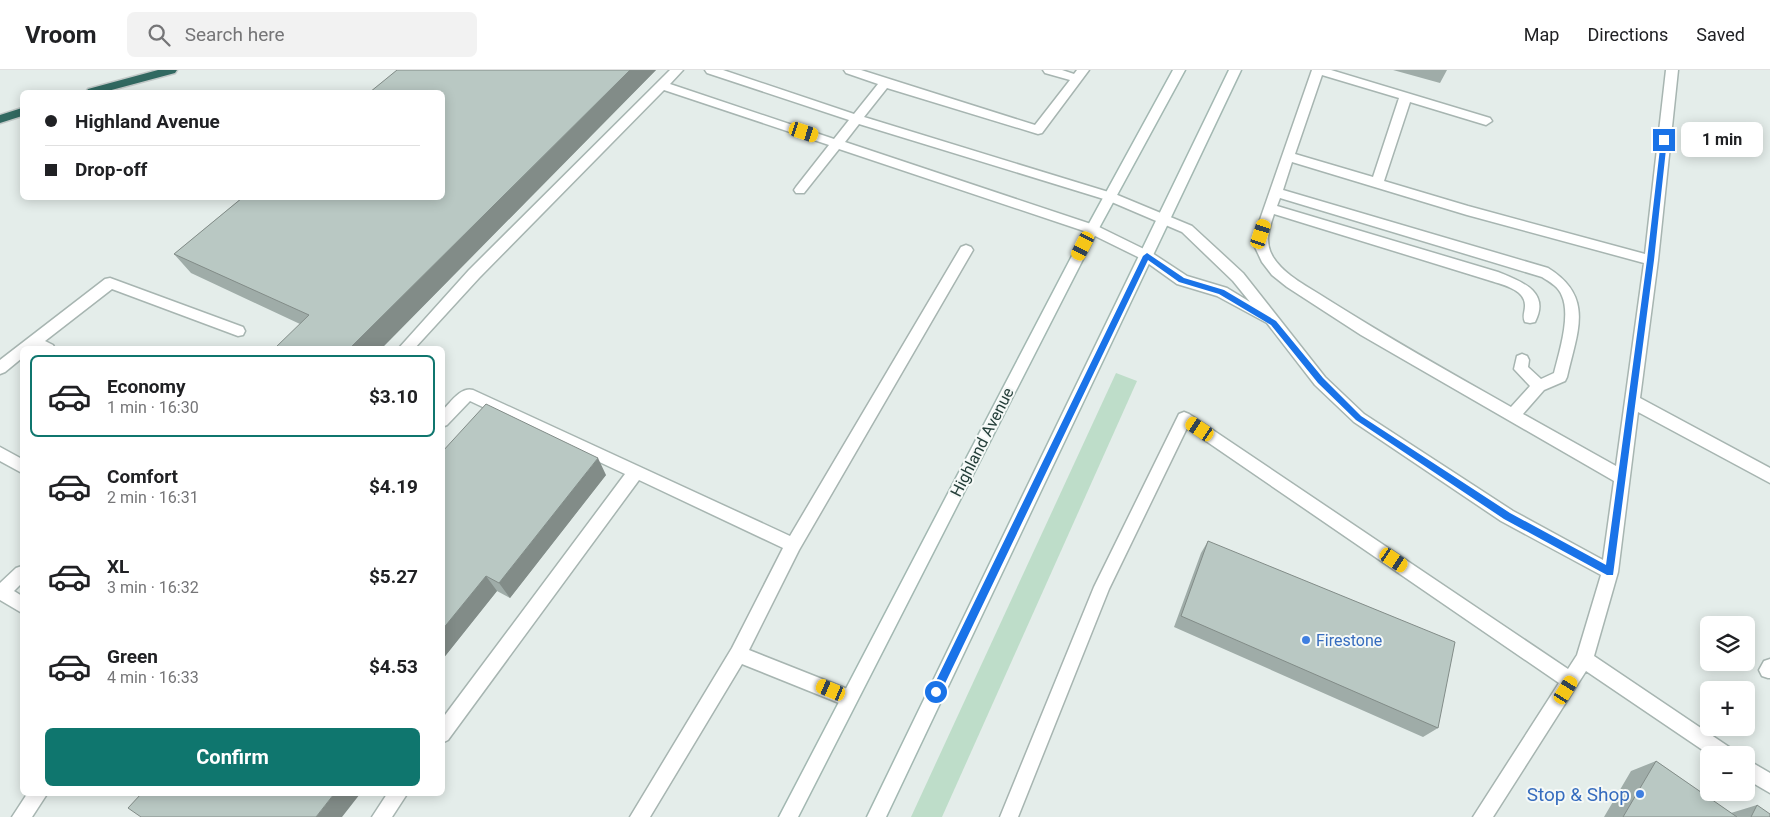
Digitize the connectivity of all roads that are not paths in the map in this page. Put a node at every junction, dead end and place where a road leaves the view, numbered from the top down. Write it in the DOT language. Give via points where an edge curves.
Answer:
graph roads {
  1 [pos="171,70"];
  2 [pos="677,70"];
  3 [pos="711,70"];
  4 [pos="850,70"];
  5 [pos="1049,70"];
  6 [pos="1179,70"];
  7 [pos="1235,70"];
  8 [pos="1319,70"];
  9 [pos="1670,71"];
  10 [pos="1080,74"];
  11 [pos="885,83"];
  12 [pos="661,85"];
  13 [pos="99,90"];
  14 [pos="1406,96"];
  15 [pos="20,113"];
  16 [pos="0,118"];
  17 [pos="857,119"];
  18 [pos="1486,121"];
  19 [pos="839,143"];
  20 [pos="1288,156"];
  21 [pos="1377,183"];
  22 [pos="800,190"];
  23 [pos="1276,192"];
  24 [pos="1111,197"];
  25 [pos="1270,208"];
  26 [pos="1164,219"];
  27 [pos="1092,229"];
  28 [pos="966,250"];
  29 [pos="1147,256"];
  30 [pos="1651,260"];
  31 [pos="1530,318"];
  32 [pos="1274,323"];
  33 [pos="238,331"];
  34 [pos="28,346"];
  35 [pos="408,346"];
  36 [pos="20,352"];
  37 [pos="1522,360"];
  38 [pos="0,368"];
  39 [pos="1539,386"];
  40 [pos="1632,401"];
  41 [pos="1512,416"];
  42 [pos="445,417"];
  43 [pos="0,453"];
  44 [pos="20,466"];
  45 [pos="636,472"];
  46 [pos="1770,476"];
  47 [pos="1623,478"];
  48 [pos="793,546"];
  49 [pos="1610,572"];
  50 [pos="20,575"];
  51 [pos="1,591"];
  52 [pos="20,604"];
  53 [pos="738,654"];
  54 [pos="1584,659"];
  55 [pos="1571,681"];
  56 [pos="849,698"];
  57 [pos="445,730"];
  58 [pos="1713,746"];
  59 [pos="1755,774"];
  60 [pos="1770,784"];
  61 [pos="37,796"];
  62 [pos="397,796"];
  63 [pos="21,817"];
  64 [pos="381,817"];
  65 [pos="638,817"];
  66 [pos="788,817"];
  67 [pos="876,817"];
  68 [pos="1009,817"];
  69 [pos="1482,817"];
  1 -- 13 [label="highway"];
  2 -- 12 [label="main road"];
  3 -- 17 [label="main road"];
  4 -- 11 [label="main road"];
  5 -- 10 [label="main road"];
  6 -- 24 [label="main road, Highland Avenue"];
  7 -- 26 [label="main road"];
  8 -- 14 [label="main road"];
  8 -- 20 [label="main road"];
  9 -- 30 [label="main road"];
  10 -- 11 [label="main road" via="1038,130"];
  11 -- 17 [label="main road"];
  12 -- 19 [label="main road"];
  12 -- 35 [label="main road" via="474,274"];
  14 -- 18 [label="main road"];
  14 -- 21 [label="main road"];
  15 -- 16 [label="highway"];
  17 -- 19 [label="main road"];
  17 -- 24 [label="main road"];
  19 -- 22 [label="main road"];
  19 -- 27 [label="main road"];
  20 -- 21 [label="main road"];
  20 -- 23 [label="main road"];
  21 -- 30 [label="main road"];
  23 -- 25 [label="main road"];
  23 -- 39 [label="main road" via="1543,271 1560,282 1570,296 1573,310 1560,377"];
  24 -- 26 [label="main road"];
  24 -- 27 [label="main road, Highland Avenue"];
  25 -- 31 [label="main road" via="1520,287 1532,302"];
  25 -- 41 [label="main road" via="1261,234 1261,246 1277,272 1366,331"];
  26 -- 29 [label="main road"];
  26 -- 32 [label="main road" via="1187,229 1238,277"];
  27 -- 29 [label="main road"];
  27 -- 56 [label="main road, Highland Avenue"];
  28 -- 48 [label="main road"];
  29 -- 32 [label="main road" via="1182,280 1222,292"];
  29 -- 67 [label="main road"];
  30 -- 40 [label="main road"];
  32 -- 49 [label="main road" via="1320,380 1358,418 1507,516"];
  33 -- 34 [label="main road" via="110,283"];
  36 -- 38 [label="main road"];
  37 -- 39 [label="main road" via="1521,369"];
  39 -- 41 [label="main road"];
  40 -- 46 [label="main road"];
  40 -- 47 [label="main road"];
  41 -- 47 [label="main road"];
  42 -- 45 [label="main road" via="468,394"];
  43 -- 44 [label="main road"];
  45 -- 48 [label="main road"];
  45 -- 57 [label="main road"];
  47 -- 49 [label="main road"];
  48 -- 53 [label="main road"];
  49 -- 54 [label="main road"];
  50 -- 51 [label="main road"];
  51 -- 52 [label="main road"];
  53 -- 56 [label="main road"];
  53 -- 65 [label="main road"];
  54 -- 55 [label="main road"];
  54 -- 58 [label="main road"];
  55 -- 68 [label="main road" via="1184,418 1102,587"];
  55 -- 69 [label="main road"];
  56 -- 66 [label="main road, Highland Avenue"];
  59 -- 60 [label="main road"];
  61 -- 63 [label="main road"];
  62 -- 64 [label="main road"];
}
